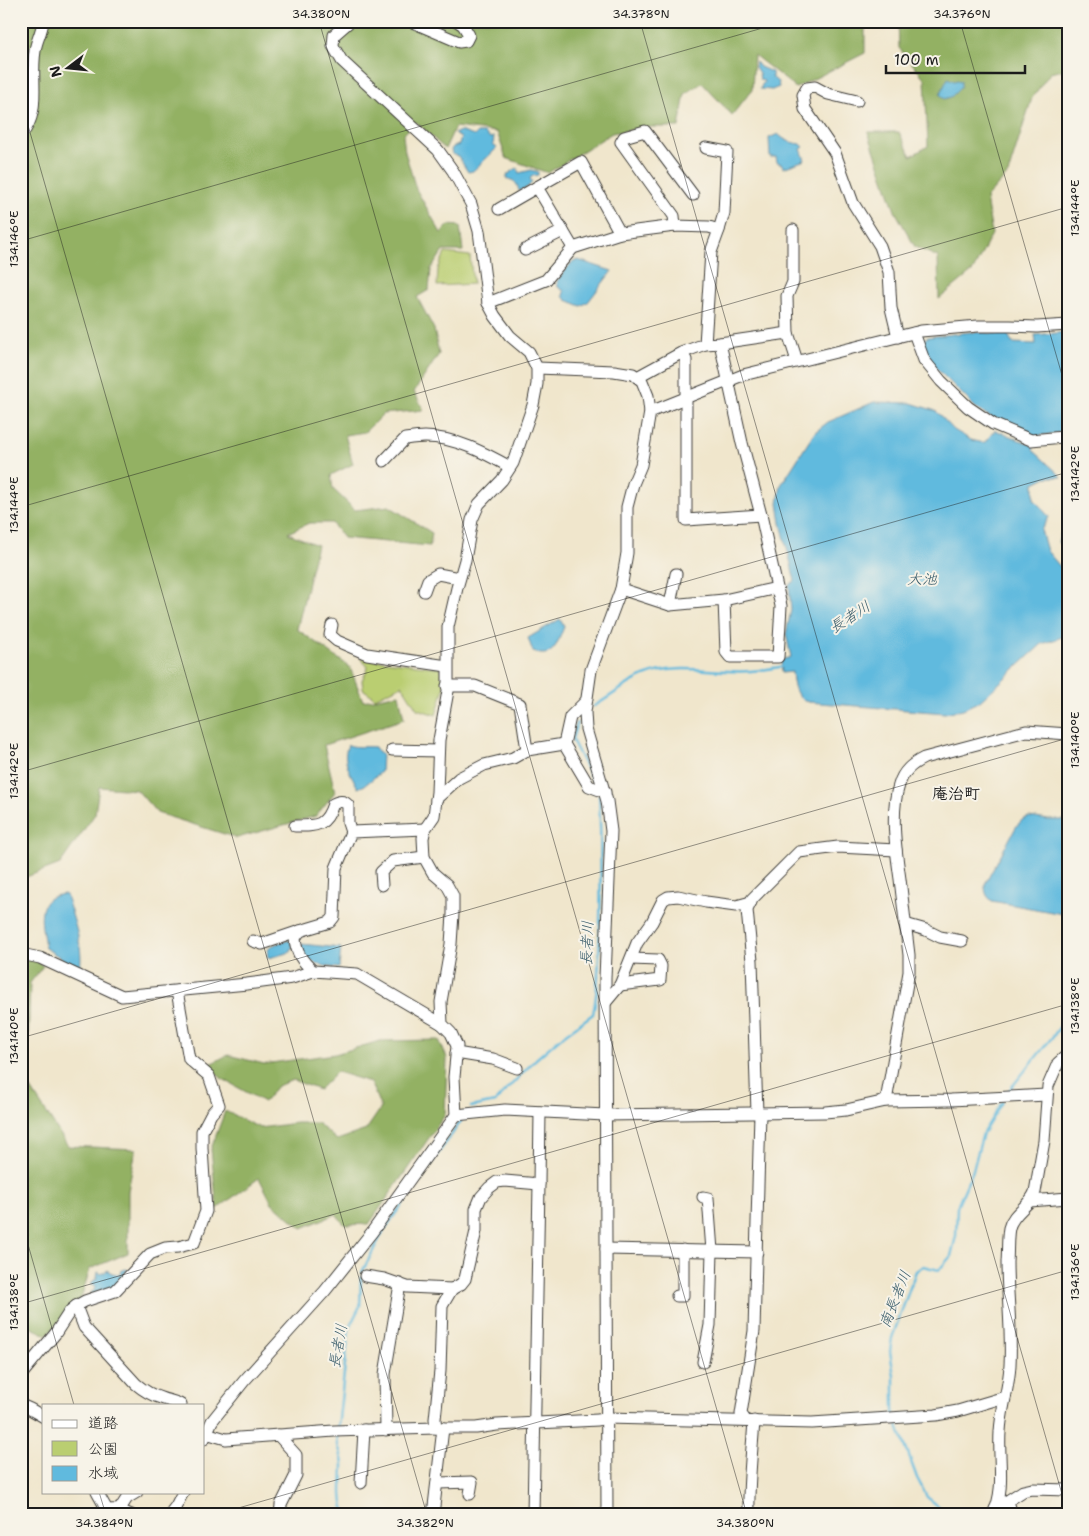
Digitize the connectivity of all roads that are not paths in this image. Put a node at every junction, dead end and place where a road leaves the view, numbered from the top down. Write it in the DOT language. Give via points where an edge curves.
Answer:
graph roads {
  1 [pos="43,21"];
  2 [pos="350,21"];
  3 [pos="410,21"];
  4 [pos="457,21"];
  5 [pos="857,100"];
  6 [pos="21,135"];
  7 [pos="706,148"];
  8 [pos="537,187"];
  9 [pos="693,195"];
  10 [pos="499,210"];
  11 [pos="675,226"];
  12 [pos="719,230"];
  13 [pos="793,230"];
  14 [pos="563,231"];
  15 [pos="620,232"];
  16 [pos="573,248"];
  17 [pos="525,250"];
  18 [pos="488,303"];
  19 [pos="1068,325"];
  20 [pos="788,333"];
  21 [pos="914,333"];
  22 [pos="898,337"];
  23 [pos="720,343"];
  24 [pos="705,344"];
  25 [pos="682,353"];
  26 [pos="797,361"];
  27 [pos="537,368"];
  28 [pos="637,377"];
  29 [pos="728,380"];
  30 [pos="685,398"];
  31 [pos="650,412"];
  32 [pos="1068,437"];
  33 [pos="384,461"];
  34 [pos="510,467"];
  35 [pos="761,515"];
  36 [pos="676,574"];
  37 [pos="459,578"];
  38 [pos="777,588"];
  39 [pos="621,589"];
  40 [pos="424,591"];
  41 [pos="724,600"];
  42 [pos="670,605"];
  43 [pos="332,625"];
  44 [pos="447,666"];
  45 [pos="447,686"];
  46 [pos="586,701"];
  47 [pos="1068,734"];
  48 [pos="564,744"];
  49 [pos="392,750"];
  50 [pos="527,750"];
  51 [pos="438,751"];
  52 [pos="601,792"];
  53 [pos="436,799"];
  54 [pos="295,826"];
  55 [pos="425,829"];
  56 [pos="351,832"];
  57 [pos="896,850"];
  58 [pos="424,857"];
  59 [pos="382,885"];
  60 [pos="751,902"];
  61 [pos="905,924"];
  62 [pos="300,931"];
  63 [pos="253,941"];
  64 [pos="962,941"];
  65 [pos="21,954"];
  66 [pos="631,959"];
  67 [pos="313,972"];
  68 [pos="620,985"];
  69 [pos="177,991"];
  70 [pos="605,1003"];
  71 [pos="442,1024"];
  72 [pos="456,1053"];
  73 [pos="1068,1054"];
  74 [pos="517,1068"];
  75 [pos="1046,1096"];
  76 [pos="886,1101"];
  77 [pos="540,1112"];
  78 [pos="759,1113"];
  79 [pos="456,1115"];
  80 [pos="605,1115"];
  81 [pos="538,1184"];
  82 [pos="702,1197"];
  83 [pos="1068,1198"];
  84 [pos="1030,1201"];
  85 [pos="606,1249"];
  86 [pos="683,1250"];
  87 [pos="712,1251"];
  88 [pos="757,1252"];
  89 [pos="364,1276"];
  90 [pos="400,1284"];
  91 [pos="452,1289"];
  92 [pos="677,1296"];
  93 [pos="76,1306"];
  94 [pos="703,1362"];
  95 [pos="21,1375"];
  96 [pos="1006,1397"];
  97 [pos="179,1404"];
  98 [pos="21,1405"];
  99 [pos="42,1416"];
  100 [pos="607,1418"];
  101 [pos="750,1421"];
  102 [pos="534,1423"];
  103 [pos="440,1428"];
  104 [pos="364,1430"];
  105 [pos="386,1430"];
  106 [pos="205,1436"];
  107 [pos="278,1436"];
  108 [pos="361,1483"];
  109 [pos="438,1483"];
  110 [pos="1068,1490"];
  111 [pos="99,1494"];
  112 [pos="134,1494"];
  113 [pos="182,1494"];
  114 [pos="470,1494"];
  115 [pos="1008,1501"];
  116 [pos="120,1509"];
  117 [pos="107,1510"];
  118 [pos="994,1512"];
  119 [pos="93,1515"];
  120 [pos="131,1515"];
  121 [pos="169,1515"];
  122 [pos="280,1515"];
  123 [pos="434,1515"];
  124 [pos="533,1515"];
  125 [pos="607,1515"];
  126 [pos="748,1515"];
  127 [pos="1012,1515"];
  1 -- 6 [label="street" via="35,49 33,112 28,128"];
  2 -- 18 [label="street" via="334,35 334,46 342,61 438,150 471,204 479,232"];
  3 -- 4 [label="street" via="459,42 469,35"];
  5 -- 22 [label="street" via="828,94 815,87 807,88 803,95 805,108 835,152 853,203 880,246 888,272 891,308"];
  7 -- 12 [label="street" via="727,152 724,213"];
  8 -- 10 [label="street"];
  8 -- 14 [label="street"];
  8 -- 15 [label="street" via="581,162"];
  9 -- 11 [label="street" via="646,132 624,137 621,142 674,216"];
  11 -- 12 [label="street"];
  11 -- 15 [label="street"];
  12 -- 24 [label="street" via="711,252"];
  13 -- 20 [label="street"];
  14 -- 16 [label="street"];
  14 -- 17 [label="street"];
  15 -- 16 [label="street"];
  16 -- 18 [label="street" via="546,280"];
  18 -- 27 [label="street" via="510,336 529,352"];
  19 -- 21 [label="street" via="956,327"];
  20 -- 23 [label="street"];
  20 -- 26 [label="street"];
  21 -- 22 [label="street"];
  21 -- 32 [label="street" via="924,360 941,381 968,407 993,424 1031,440"];
  22 -- 26 [label="street"];
  23 -- 24 [label="street"];
  23 -- 29 [label="street"];
  24 -- 25 [label="street"];
  25 -- 28 [label="street"];
  25 -- 30 [label="street" via="686,360"];
  26 -- 29 [label="street"];
  27 -- 28 [label="street" via="614,371"];
  27 -- 34 [label="street" via="533,405"];
  28 -- 31 [label="street" via="648,396"];
  29 -- 30 [label="street"];
  29 -- 35 [label="street"];
  30 -- 31 [label="street"];
  30 -- 35 [label="street" via="686,520"];
  31 -- 39 [label="street" via="641,465 627,507 627,554"];
  33 -- 34 [label="street" via="405,439 426,437 480,450"];
  34 -- 37 [label="street" via="479,504 472,520"];
  35 -- 38 [label="street"];
  36 -- 42 [label="street"];
  37 -- 40 [label="street" via="438,574 428,580"];
  37 -- 44 [label="street" via="448,627"];
  38 -- 41 [label="street"];
  38 -- 41 [label="street" via="781,606 778,657 730,657 726,652"];
  39 -- 42 [label="street"];
  39 -- 46 [label="street" via="591,670"];
  41 -- 42 [label="street"];
  43 -- 44 [label="street" via="330,635 337,641 367,654"];
  44 -- 45 [label="street"];
  45 -- 50 [label="street" via="475,686 520,704"];
  45 -- 51 [label="street"];
  46 -- 48 [label="street" via="570,718"];
  46 -- 52 [label="street" via="586,729"];
  47 -- 57 [label="street" via="1026,731 924,758 913,764 904,773 896,799"];
  48 -- 50 [label="street"];
  48 -- 52 [label="street" via="589,786"];
  49 -- 51 [label="street"];
  50 -- 53 [label="street" via="513,758 484,765 459,778"];
  51 -- 53 [label="street"];
  52 -- 70 [label="street" via="611,831"];
  53 -- 55 [label="street" via="434,816"];
  54 -- 56 [label="street" via="322,823 333,804 340,801 348,805"];
  55 -- 56 [label="street"];
  55 -- 58 [label="street"];
  56 -- 62 [label="street" via="336,868 334,917 330,922"];
  57 -- 60 [label="street" via="838,847 799,852"];
  57 -- 61 [label="street"];
  58 -- 59 [label="street" via="393,861 381,872"];
  58 -- 71 [label="street" via="453,896 451,944 441,1002"];
  60 -- 66 [label="street" via="736,906 668,897 663,900"];
  60 -- 78 [label="street" via="747,910"];
  61 -- 64 [label="street"];
  61 -- 76 [label="street" via="909,972"];
  62 -- 63 [label="street" via="262,944"];
  62 -- 67 [label="street" via="294,938 296,948 301,961"];
  65 -- 69 [label="street" via="40,958 122,996"];
  66 -- 68 [label="street"];
  66 -- 68 [label="street" via="658,960 660,980"];
  67 -- 69 [label="street" via="292,978"];
  67 -- 71 [label="street" via="357,974"];
  68 -- 70 [label="street"];
  69 -- 93 [label="street" via="189,1059 209,1076 219,1104 202,1131 206,1210 202,1223 194,1243 150,1254 115,1291"];
  70 -- 80 [label="street"];
  71 -- 72 [label="street" via="457,1046"];
  72 -- 74 [label="street" via="493,1059"];
  72 -- 79 [label="street"];
  73 -- 75 [label="street" via="1058,1063"];
  75 -- 76 [label="street"];
  75 -- 84 [label="street" via="1044,1141 1036,1192"];
  76 -- 78 [label="street" via="825,1112"];
  77 -- 79 [label="street" via="505,1110"];
  77 -- 80 [label="street"];
  77 -- 81 [label="street"];
  78 -- 80 [label="street"];
  78 -- 88 [label="street"];
  79 -- 106 [label="street" via="372,1232 325,1291 244,1381"];
  80 -- 85 [label="street"];
  81 -- 91 [label="street" via="497,1182 481,1197 476,1209 476,1231 465,1279"];
  81 -- 102 [label="street"];
  82 -- 87 [label="street" via="708,1198"];
  83 -- 84 [label="street"];
  84 -- 96 [label="street" via="1012,1219 1009,1228 1007,1283 1011,1331"];
  85 -- 86 [label="street"];
  85 -- 100 [label="street"];
  86 -- 87 [label="street"];
  86 -- 92 [label="street" via="683,1296"];
  87 -- 88 [label="street"];
  87 -- 94 [label="street" via="710,1325"];
  88 -- 101 [label="street" via="754,1331 742,1414"];
  89 -- 90 [label="street"];
  90 -- 91 [label="street"];
  90 -- 105 [label="street" via="385,1374"];
  91 -- 103 [label="street" via="442,1306 435,1419"];
  93 -- 95 [label="street"];
  93 -- 97 [label="street" via="84,1327 136,1384 145,1392"];
  96 -- 101 [label="street" via="936,1415 812,1423"];
  96 -- 118 [label="street" via="1001,1417 1000,1492"];
  98 -- 99 [label="street"];
  100 -- 101 [label="street"];
  100 -- 102 [label="street"];
  100 -- 125 [label="street"];
  101 -- 126 [label="street" via="752,1464"];
  102 -- 103 [label="street"];
  102 -- 124 [label="street"];
  103 -- 105 [label="street"];
  103 -- 109 [label="street"];
  104 -- 105 [label="street"];
  104 -- 107 [label="street"];
  104 -- 108 [label="street"];
  106 -- 107 [label="street" via="226,1439"];
  107 -- 122 [label="street" via="296,1455 296,1475 281,1505"];
  109 -- 114 [label="street" via="472,1482"];
  109 -- 123 [label="street"];
  110 -- 115 [label="street" via="1032,1488"];
  111 -- 117 [label="street"];
  112 -- 116 [label="street"];
  113 -- 121 [label="street"];
  115 -- 118 [label="street"];
  115 -- 127 [label="street"];
  116 -- 117 [label="street"];
  116 -- 120 [label="street"];
  117 -- 119 [label="street"];
}
